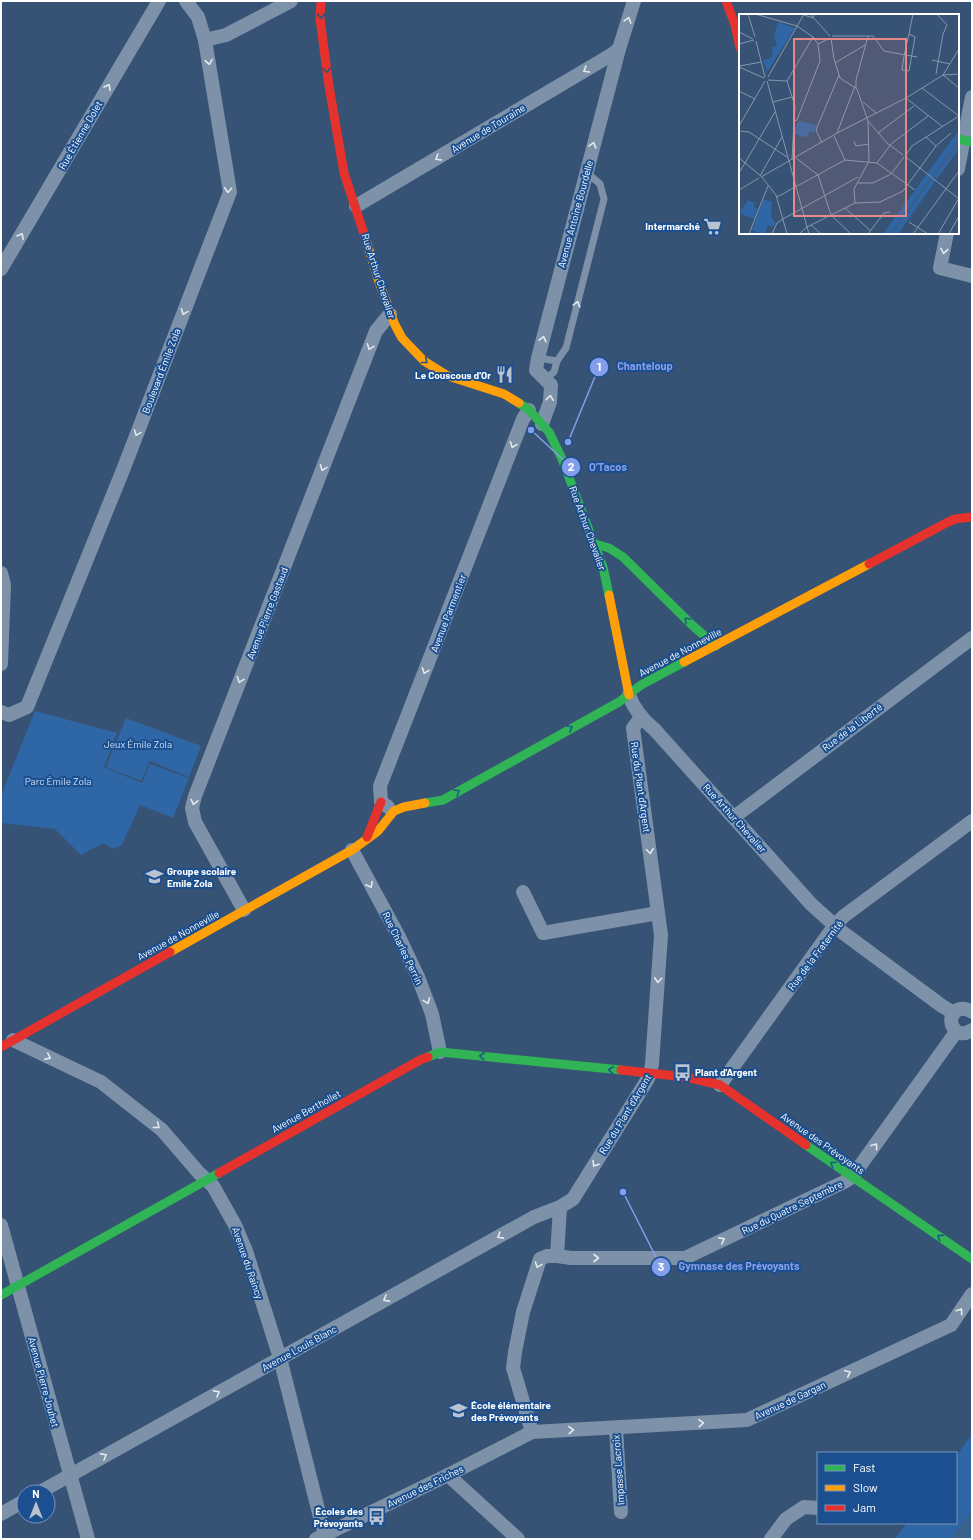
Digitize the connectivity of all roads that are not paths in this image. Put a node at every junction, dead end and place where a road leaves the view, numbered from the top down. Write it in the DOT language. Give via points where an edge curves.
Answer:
graph roads {
  1 [pos="159,1"];
  2 [pos="186,1"];
  3 [pos="291,1"];
  4 [pos="321,1"];
  5 [pos="634,1"];
  6 [pos="726,1"];
  7 [pos="206,40"];
  8 [pos="739,44"];
  9 [pos="619,49"];
  10 [pos="972,97"];
  11 [pos="964,140"];
  12 [pos="959,164"];
  13 [pos="586,172"];
  14 [pos="356,206"];
  15 [pos="947,234"];
  16 [pos="1,269"];
  17 [pos="972,276"];
  18 [pos="390,314"];
  19 [pos="538,358"];
  20 [pos="557,361"];
  21 [pos="541,375"];
  22 [pos="529,410"];
  23 [pos="542,424"];
  24 [pos="972,517"];
  25 [pos="595,544"];
  26 [pos="1,573"];
  27 [pos="972,638"];
  28 [pos="716,646"];
  29 [pos="1,664"];
  30 [pos="629,695"];
  31 [pos="1,712"];
  32 [pos="641,717"];
  33 [pos="381,802"];
  34 [pos="394,811"];
  35 [pos="734,817"];
  36 [pos="972,821"];
  37 [pos="365,841"];
  38 [pos="352,850"];
  39 [pos="523,892"];
  40 [pos="244,910"];
  41 [pos="658,913"];
  42 [pos="835,925"];
  43 [pos="972,1012"];
  44 [pos="954,1013"];
  45 [pos="972,1030"];
  46 [pos="956,1032"];
  47 [pos="7,1044"];
  48 [pos="440,1052"];
  49 [pos="650,1074"];
  50 [pos="720,1085"];
  51 [pos="852,1177"];
  52 [pos="206,1179"];
  53 [pos="560,1207"];
  54 [pos="1,1225"];
  55 [pos="557,1256"];
  56 [pos="972,1259"];
  57 [pos="18,1285"];
  58 [pos="1,1294"];
  59 [pos="972,1294"];
  60 [pos="280,1358"];
  61 [pos="616,1428"];
  62 [pos="532,1432"];
  63 [pos="70,1475"];
  64 [pos="448,1475"];
  65 [pos="54,1484"];
  66 [pos="16,1506"];
  67 [pos="817,1508"];
  68 [pos="621,1512"];
  69 [pos="1,1514"];
  70 [pos="323,1538"];
  71 [pos="88,1539"];
  72 [pos="518,1539"];
  73 [pos="771,1539"];
  16 -- 1 [label="street, Rue Étienne Dolet, one-way"];
  2 -- 7 [label="street, Boulevard Émile Zola" via="198,17"];
  3 -- 7 [label="street" via="226,35"];
  4 -- 14 [label="street, Rue Arthur Chevalier, one-way" via="320,19 329,86 344,173"];
  9 -- 5 [label="street, Avenue Antoine Bourdelle, one-way"];
  6 -- 8 [label="street"];
  7 -- 31 [label="street, Boulevard Émile Zola, one-way" via="230,192 123,470 27,707 8,715"];
  13 -- 9 [label="street, Avenue Antoine Bourdelle, one-way"];
  9 -- 14 [label="street, Avenue de Touraine, one-way"];
  10 -- 11 [label="street"];
  11 -- 12 [label="street"];
  19 -- 13 [label="street, Avenue Antoine Bourdelle, one-way"];
  20 -- 13 [label="lane, one-way" via="566,348 604,198 600,184"];
  14 -- 18 [label="street, Rue Arthur Chevalier"];
  15 -- 17 [label="street, one-way" via="940,268"];
  18 -- 22 [label="street, Rue Arthur Chevalier, one-way" via="402,338 424,361 448,376 504,394"];
  18 -- 40 [label="street, Avenue Pierre Gastaud, one-way" via="376,331 192,808 195,822"];
  19 -- 20 [label="lane"];
  19 -- 21 [label="street, Avenue Antoine Bourdelle" via="536,370"];
  20 -- 21 [label="lane" via="554,372 549,376"];
  23 -- 21 [label="street, Avenue Antoine Bourdelle, one-way" via="550,402 550,385"];
  22 -- 23 [label="street, Rue Arthur Chevalier"];
  22 -- 33 [label="street, Avenue Parmentier, one-way" via="523,419 382,779"];
  23 -- 25 [label="street, Rue Arthur Chevalier" via="558,449"];
  24 -- 28 [label="street, Avenue de Nonneville" via="948,522"];
  28 -- 25 [label="street, one-way" via="623,557 609,548"];
  25 -- 30 [label="street, Rue Arthur Chevalier" via="609,591"];
  26 -- 29 [label="street" via="4,585"];
  27 -- 35 [label="street, Rue de la Liberté"];
  28 -- 30 [label="street, Avenue de Nonneville" via="641,685"];
  30 -- 32 [label="street, Rue Arthur Chevalier"];
  34 -- 30 [label="street, Avenue de Nonneville, one-way" via="443,800"];
  32 -- 35 [label="street, Rue Arthur Chevalier"];
  32 -- 41 [label="street, Rue du Plant d'Argent, one-way" via="633,728"];
  33 -- 34 [label="street"];
  33 -- 37 [label="street"];
  34 -- 37 [label="street, Avenue de Nonneville" via="378,831"];
  35 -- 42 [label="street, Rue Arthur Chevalier" via="811,904"];
  36 -- 42 [label="street, Rue de la Fraternité"];
  37 -- 38 [label="street, Avenue de Nonneville"];
  38 -- 40 [label="street, Avenue de Nonneville"];
  38 -- 48 [label="street, Rue Charles Perrin, one-way" via="418,977 432,1014"];
  39 -- 41 [label="street" via="543,932"];
  40 -- 47 [label="street, Avenue de Nonneville"];
  41 -- 49 [label="street, Rue du Plant d'Argent, one-way" via="661,935"];
  42 -- 44 [label="street, Rue Arthur Chevalier"];
  42 -- 50 [label="street, Rue de la Fraternité"];
  43 -- 44 [label="street" via="961,1009"];
  44 -- 46 [label="street" via="951,1025"];
  45 -- 46 [label="street" via="965,1034"];
  51 -- 46 [label="street, Rue du Quatre Septembre, one-way"];
  47 -- 52 [label="street, Avenue du Raincy, one-way" via="101,1082 162,1130"];
  49 -- 48 [label="street, Avenue Berthollet, one-way"];
  48 -- 52 [label="street, Avenue Berthollet" via="420,1060"];
  49 -- 50 [label="street, Avenue des Prévoyants" via="686,1077"];
  49 -- 53 [label="street, Rue du Plant d'Argent, one-way" via="573,1199"];
  51 -- 50 [label="street, Avenue des Prévoyants, one-way"];
  55 -- 51 [label="street, Rue du Quatre Septembre, one-way" via="685,1258"];
  56 -- 51 [label="street, Avenue des Prévoyants, one-way"];
  52 -- 57 [label="street, Avenue Berthollet"];
  52 -- 60 [label="street, Avenue du Raincy" via="213,1186 235,1225 246,1251"];
  53 -- 55 [label="street"];
  53 -- 60 [label="street, Avenue Louis Blanc, one-way" via="534,1217"];
  54 -- 57 [label="street, Avenue Pierre Jouhet"];
  55 -- 62 [label="street, one-way" via="540,1259 523,1312 515,1352 513,1368"];
  57 -- 58 [label="street, Avenue Berthollet"];
  57 -- 63 [label="street, Avenue Pierre Jouhet"];
  61 -- 59 [label="street, Avenue de Gargan, one-way" via="747,1420 951,1325"];
  63 -- 60 [label="street, Avenue Louis Blanc, one-way"];
  60 -- 70 [label="street, Avenue du Raincy"];
  62 -- 61 [label="street, Avenue de Gargan, one-way"];
  61 -- 68 [label="street, Impasse Lacroix"];
  62 -- 64 [label="street, Avenue des Friches"];
  63 -- 65 [label="street, Avenue Louis Blanc"];
  63 -- 71 [label="street, Avenue Pierre Jouhet"];
  64 -- 70 [label="street, Avenue des Friches"];
  64 -- 72 [label="street"];
  66 -- 69 [label="street"];
  67 -- 73 [label="street" via="804,1507 786,1519"];
}
